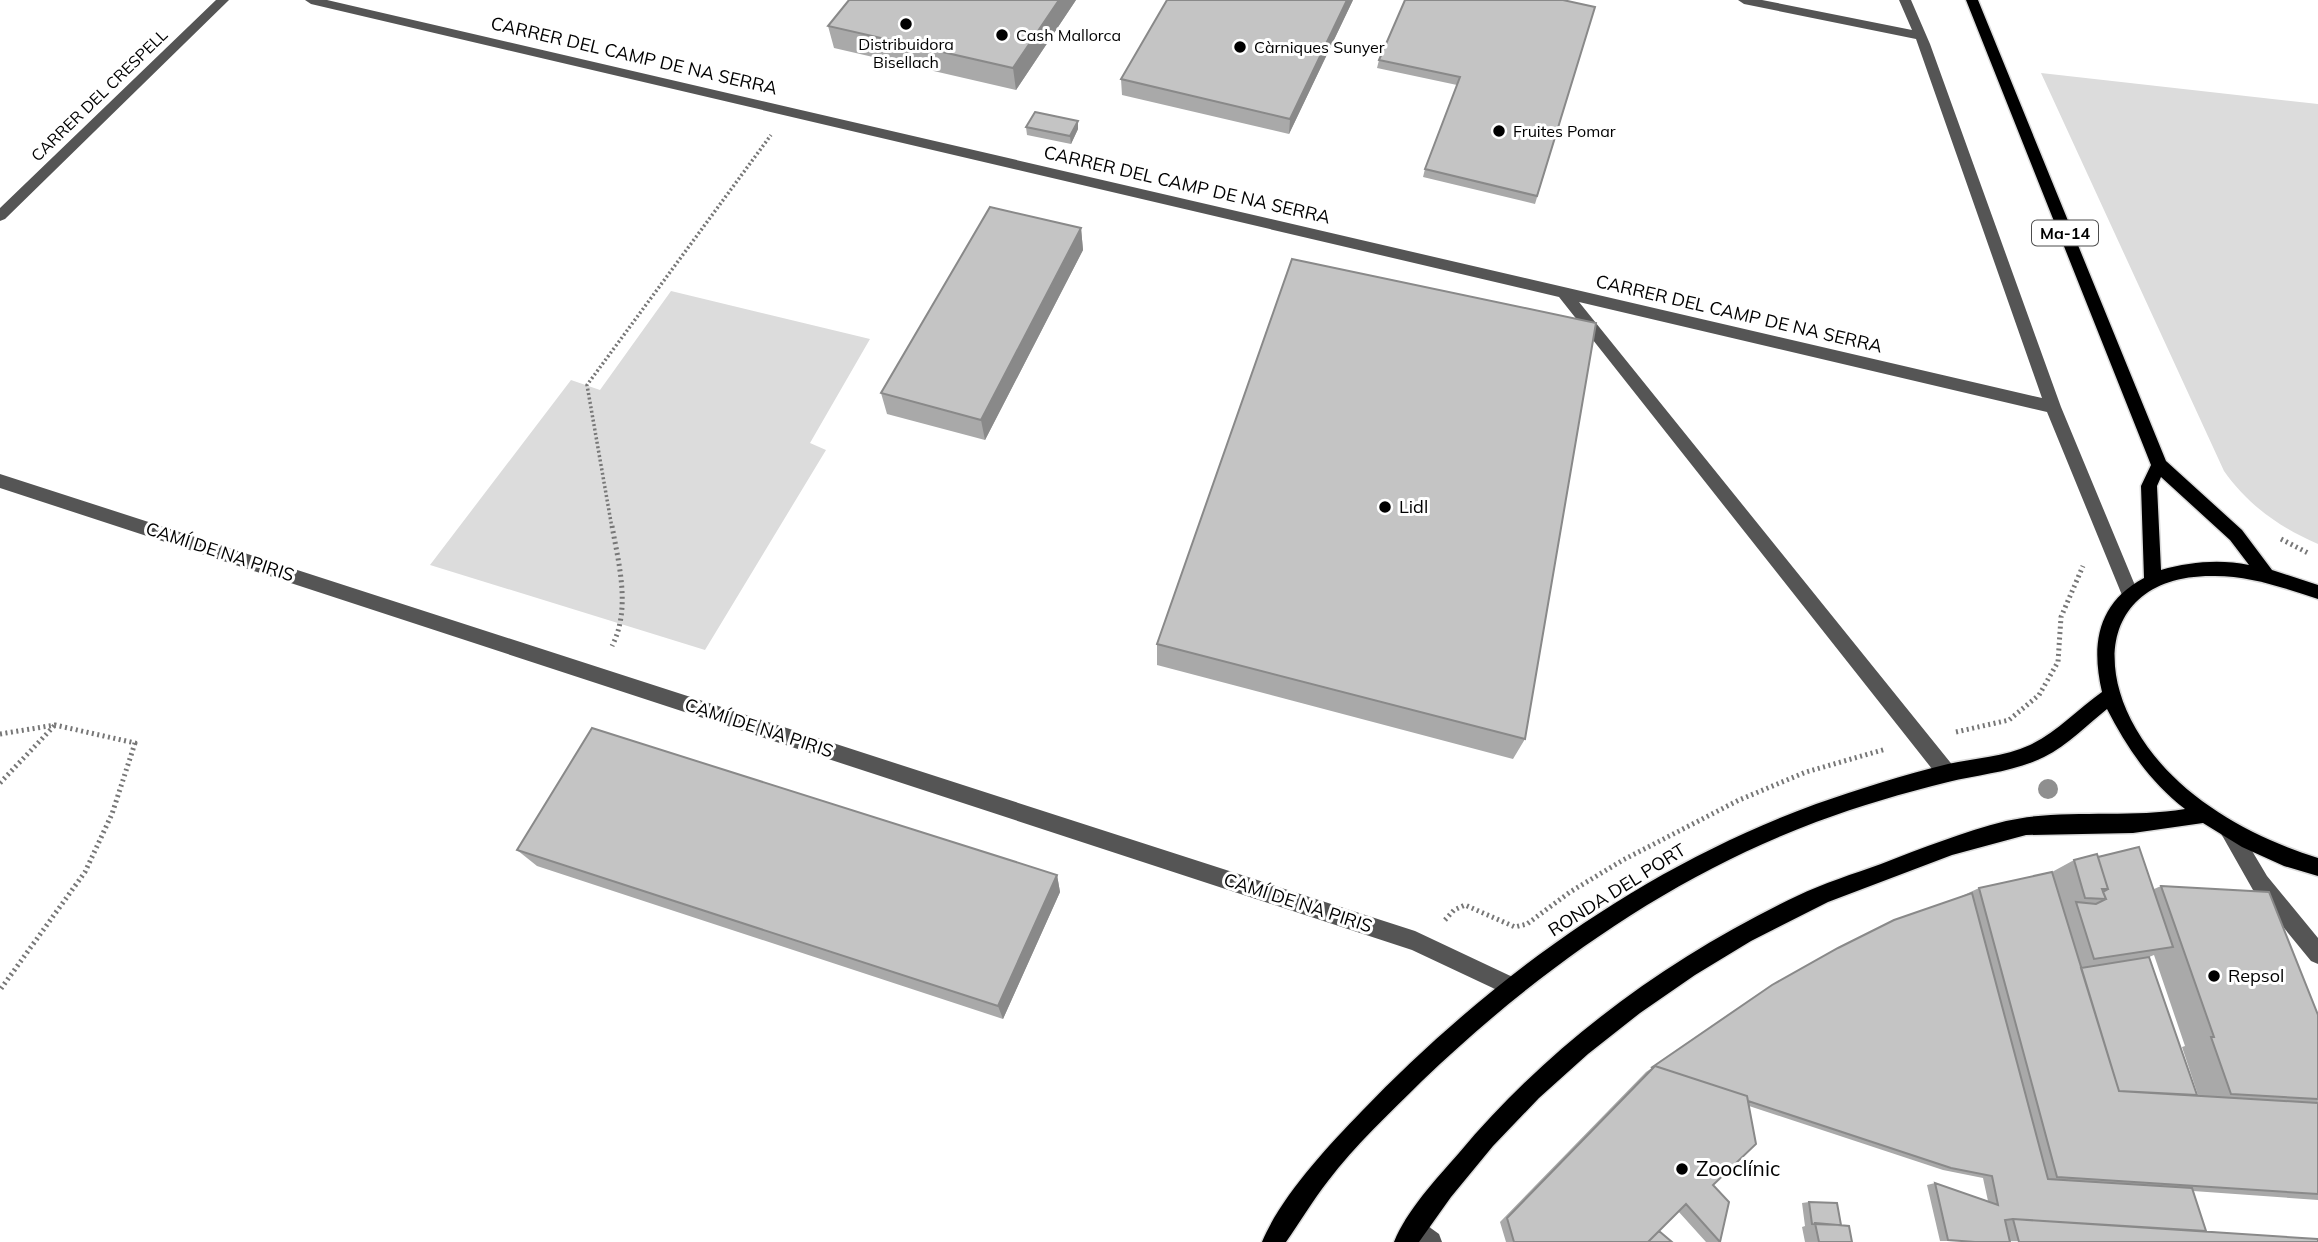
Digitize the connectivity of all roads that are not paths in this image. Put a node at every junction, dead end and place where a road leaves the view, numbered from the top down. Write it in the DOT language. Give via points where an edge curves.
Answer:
graph roads {
  1 [pos="223,0"];
  2 [pos="312,0"];
  3 [pos="1744,0"];
  4 [pos="1905,0"];
  5 [pos="1972,0"];
  6 [pos="1920,36"];
  7 [pos="0,216"];
  8 [pos="1564,293"];
  9 [pos="2053,407"];
  10 [pos="2158,465"];
  11 [pos="0,481"];
  12 [pos="2266,574"];
  13 [pos="2153,580"];
  14 [pos="2318,592"];
  15 [pos="2130,595"];
  16 [pos="2111,696"];
  17 [pos="1947,773"];
  18 [pos="2204,814"];
  19 [pos="2229,830"];
  20 [pos="2318,867"];
  21 [pos="2318,954"];
  22 [pos="1512,987"];
  23 [pos="1417,1237"];
  24 [pos="1273,1242"];
  1 -- 7 [label="street, CARRER DEL CRESPELL"];
  2 -- 8 [label="street, CARRER DEL CAMP DE NA SERRA"];
  3 -- 6 [label="street"];
  4 -- 6 [label="street"];
  5 -- 10 [label="main road, Ma-14"];
  6 -- 9 [label="street"];
  8 -- 9 [label="street, CARRER DEL CAMP DE NA SERRA"];
  8 -- 17 [label="street"];
  9 -- 15 [label="street"];
  10 -- 12 [label="main road" via="2236,535"];
  10 -- 13 [label="main road" via="2149,486"];
  11 -- 22 [label="street, CAMÍ DE NA PIRIS" via="1415,941"];
  12 -- 13 [label="main road" via="2224,568 2185,570"];
  12 -- 14 [label="main road"];
  13 -- 15 [label="main road"];
  15 -- 16 [label="main road" via="2106,638 2104,666"];
  16 -- 17 [label="main road, RONDA DEL PORT" via="2037,751"];
  16 -- 18 [label="main road" via="2144,755"];
  17 -- 22 [label="main road, RONDA DEL PORT" via="1815,813 1682,872"];
  18 -- 19 [label="main road"];
  18 -- 23 [label="main road" via="2137,825 2030,825 1963,841 1803,903 1656,989 1586,1042 1461,1166"];
  19 -- 20 [label="main road" via="2269,851"];
  19 -- 21 [label="street" via="2259,883"];
  22 -- 24 [label="main road, RONDA DEL PORT" via="1336,1153"];
}
